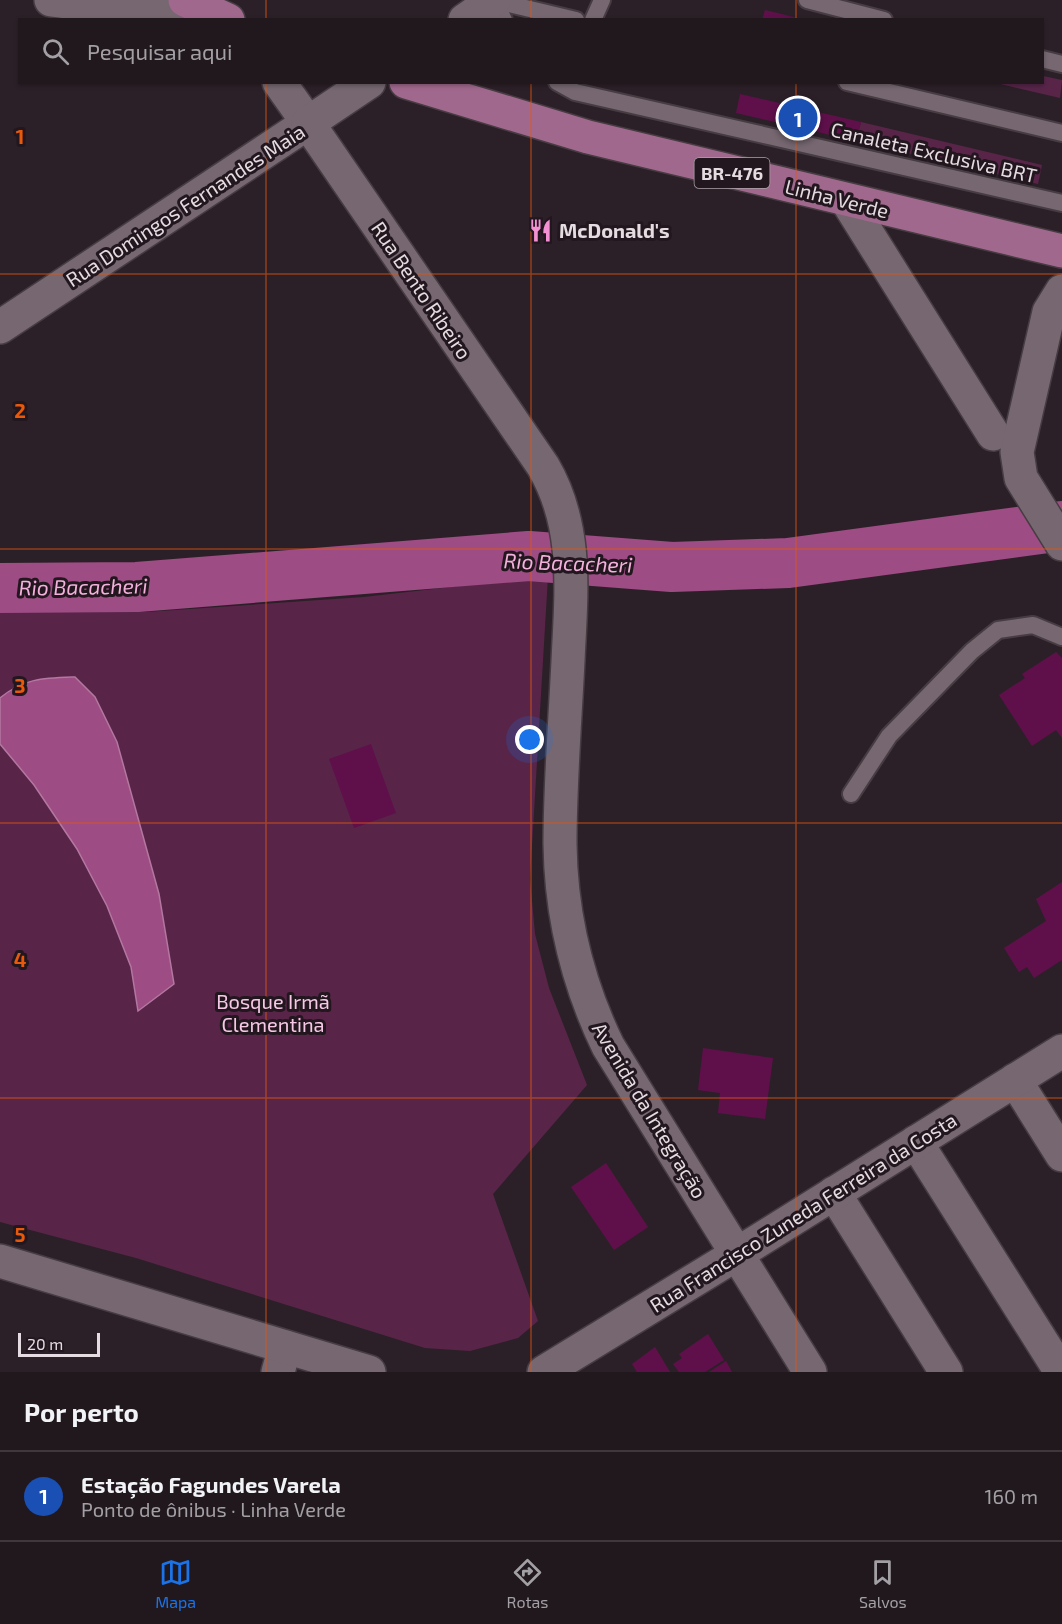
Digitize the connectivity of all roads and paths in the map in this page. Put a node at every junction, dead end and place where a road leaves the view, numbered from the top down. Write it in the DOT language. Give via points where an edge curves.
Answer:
graph roads {
  1 [pos="51,0"];
  2 [pos="185,0"];
  3 [pos="493,0"];
  4 [pos="602,0"];
  5 [pos="807,0"];
  6 [pos="186,18"];
  7 [pos="224,18"];
  8 [pos="468,18"];
  9 [pos="503,18"];
  10 [pos="568,18"];
  11 [pos="593,18"];
  12 [pos="876,18"];
  13 [pos="1044,60"];
  14 [pos="1062,64"];
  15 [pos="280,84"];
  16 [pos="366,84"];
  17 [pos="413,84"];
  18 [pos="561,84"];
  19 [pos="602,84"];
  20 [pos="856,84"];
  21 [pos="621,102"];
  22 [pos="308,123"];
  23 [pos="1062,132"];
  24 [pos="847,201"];
  25 [pos="1062,203"];
  26 [pos="1062,251"];
  27 [pos="1062,291"];
  28 [pos="0,327"];
  29 [pos="993,434"];
  30 [pos="560,500"];
  31 [pos="1062,544"];
  32 [pos="1062,637"];
  33 [pos="851,794"];
  34 [pos="1062,1051"];
  35 [pos="1015,1080"];
  36 [pos="916,1142"];
  37 [pos="1062,1155"];
  38 [pos="834,1193"];
  39 [pos="737,1254"];
  40 [pos="0,1261"];
  41 [pos="281,1359"];
  42 [pos="355,1370"];
  43 [pos="544,1372"];
  44 [pos="810,1372"];
  45 [pos="946,1372"];
  46 [pos="1061,1372"];
  1 -- 6 [label="street"];
  2 -- 7 [label="highway"];
  3 -- 8 [label="street"];
  3 -- 9 [label="lane"];
  3 -- 10 [label="lane"];
  4 -- 11 [label="lane"];
  5 -- 12 [label="lane"];
  13 -- 14 [label="lane"];
  15 -- 22 [label="street, Rua Bento Ribeiro"];
  16 -- 22 [label="street, Rua Domingos Fernandes Maia"];
  17 -- 24 [label="highway, Linha Verde / BR-476" via="588,137"];
  18 -- 21 [label="lane, Canaleta Exclusiva BRT" via="575,92"];
  19 -- 21 [label="lane"];
  20 -- 23 [label="lane"];
  21 -- 25 [label="lane, Canaleta Exclusiva BRT"];
  22 -- 28 [label="street, Rua Domingos Fernandes Maia"];
  22 -- 30 [label="street, Rua Bento Ribeiro" via="543,466"];
  24 -- 26 [label="highway, Linha Verde / BR-476"];
  24 -- 29 [label="street"];
  27 -- 31 [label="street" via="1049,312 1017,452 1021,478"];
  30 -- 39 [label="street, Avenida da Integração" via="570,544 571,587 560,846 569,936 591,1011 608,1046"];
  32 -- 33 [label="lane" via="1033,625 998,630 972,651 889,736"];
  34 -- 35 [label="street, Rua Francisco Zuneda Ferreira da Costa"];
  35 -- 36 [label="street, Rua Francisco Zuneda Ferreira da Costa"];
  35 -- 37 [label="street"];
  36 -- 38 [label="street, Rua Francisco Zuneda Ferreira da Costa"];
  36 -- 46 [label="street"];
  38 -- 39 [label="street, Rua Francisco Zuneda Ferreira da Costa"];
  38 -- 45 [label="street"];
  39 -- 43 [label="street, Rua Francisco Zuneda Ferreira da Costa"];
  39 -- 44 [label="street, Avenida da Integração"];
  40 -- 41 [label="street"];
  41 -- 42 [label="street"];
}
